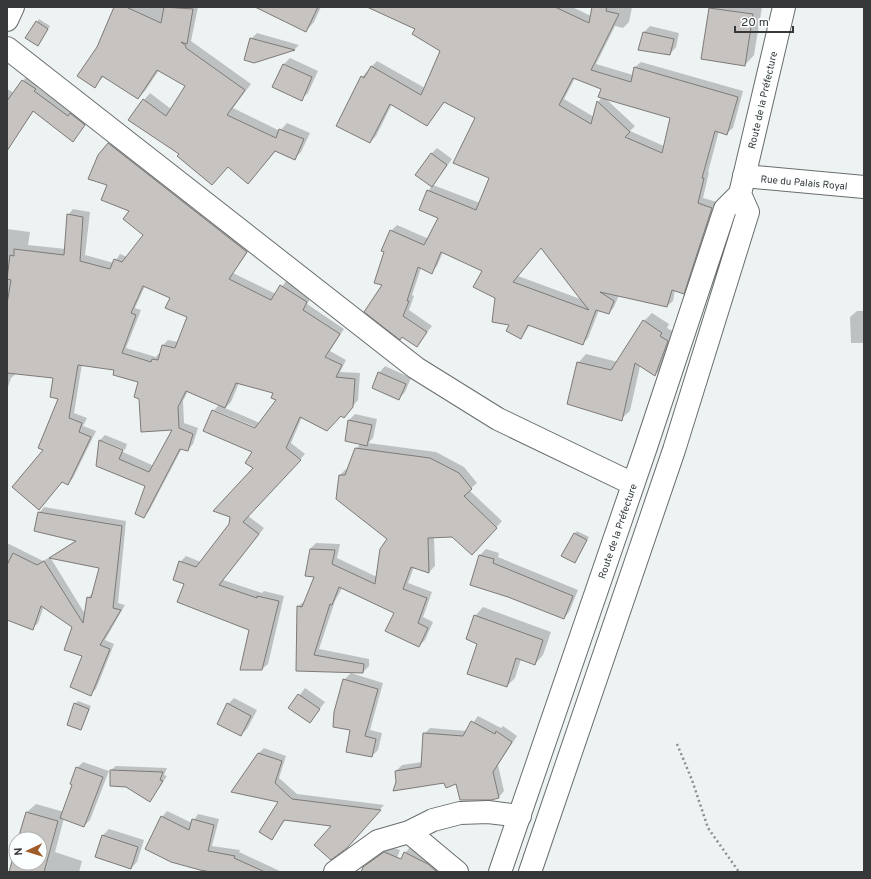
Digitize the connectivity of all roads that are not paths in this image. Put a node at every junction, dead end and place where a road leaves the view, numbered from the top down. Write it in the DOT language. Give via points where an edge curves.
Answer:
graph roads {
  1 [pos="13,7"];
  2 [pos="784,7"];
  3 [pos="7,20"];
  4 [pos="7,48"];
  5 [pos="742,185"];
  6 [pos="864,187"];
  7 [pos="633,484"];
  8 [pos="520,816"];
  9 [pos="408,832"];
  10 [pos="335,872"];
  11 [pos="457,872"];
  12 [pos="500,872"];
  13 [pos="530,872"];
  1 -- 3 [label="street"];
  2 -- 5 [label="street, Route de la Préfecture"];
  4 -- 7 [label="street" via="416,368 498,419"];
  5 -- 6 [label="street, Rue du Palais Royal"];
  5 -- 7 [label="street, Route de la Préfecture" via="725,209"];
  5 -- 13 [label="street" via="748,212 674,450"];
  7 -- 8 [label="street, Route de la Préfecture"];
  8 -- 9 [label="street" via="488,812 460,813 433,820"];
  8 -- 12 [label="street, Route de la Préfecture"];
  9 -- 10 [label="street" via="378,841"];
  9 -- 11 [label="street"];
}
